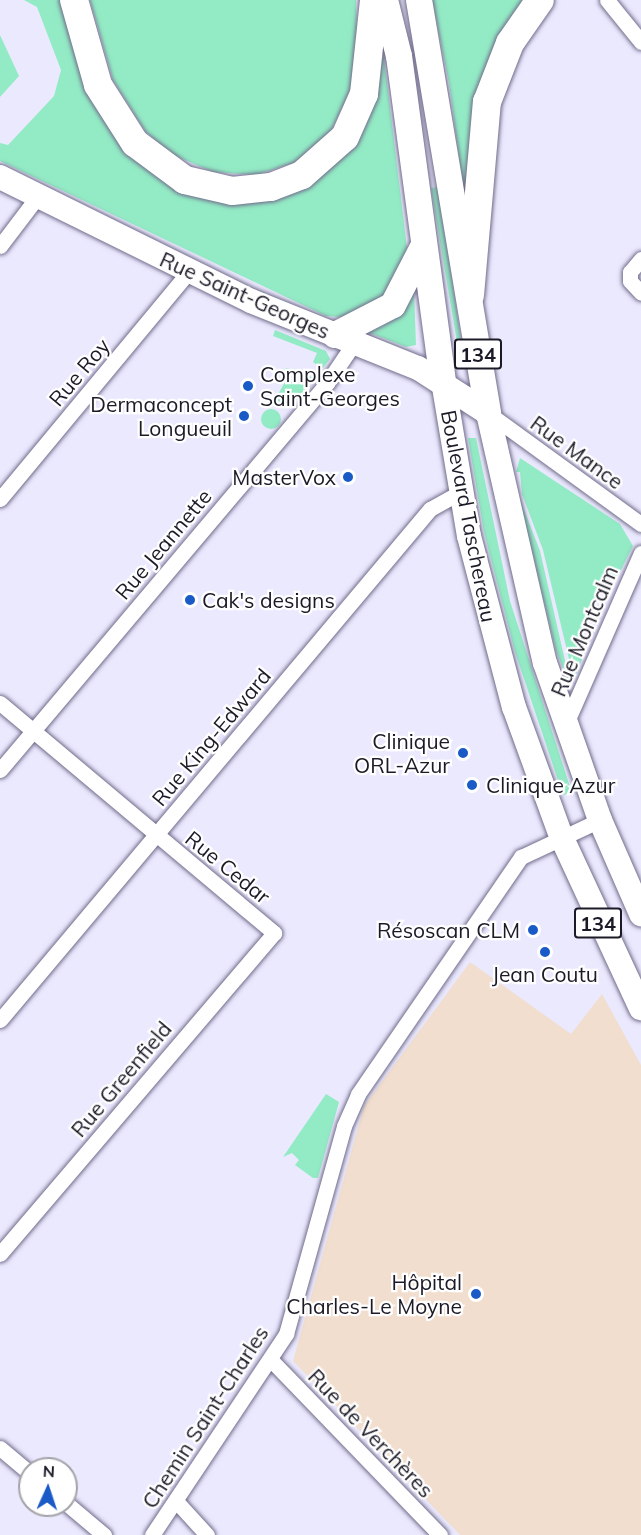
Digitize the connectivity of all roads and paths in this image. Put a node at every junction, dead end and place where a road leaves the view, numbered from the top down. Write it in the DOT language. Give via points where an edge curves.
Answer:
graph roads {
  1 [pos="74,0"];
  2 [pos="374,0"];
  3 [pos="385,0"];
  4 [pos="419,0"];
  5 [pos="540,0"];
  6 [pos="608,0"];
  7 [pos="641,42"];
  8 [pos="0,177"];
  9 [pos="38,196"];
  10 [pos="0,246"];
  11 [pos="423,247"];
  12 [pos="638,261"];
  13 [pos="189,271"];
  14 [pos="641,293"];
  15 [pos="470,295"];
  16 [pos="344,339"];
  17 [pos="443,381"];
  18 [pos="488,413"];
  19 [pos="461,492"];
  20 [pos="0,499"];
  21 [pos="641,524"];
  22 [pos="641,553"];
  23 [pos="0,703"];
  24 [pos="565,726"];
  25 [pos="33,730"];
  26 [pos="0,770"];
  27 [pos="600,820"];
  28 [pos="156,835"];
  29 [pos="561,836"];
  30 [pos="641,914"];
  31 [pos="274,933"];
  32 [pos="641,1008"];
  33 [pos="0,1020"];
  34 [pos="0,1254"];
  35 [pos="272,1361"];
  36 [pos="0,1448"];
  37 [pos="18,1463"];
  38 [pos="176,1501"];
  39 [pos="78,1513"];
  40 [pos="104,1535"];
  41 [pos="152,1535"];
  42 [pos="207,1535"];
  43 [pos="440,1535"];
  1 -- 2 [label="highway" via="98,85 135,143 185,180 232,191 271,187 302,175 345,137 364,94"];
  3 -- 11 [label="highway, Boulevard Taschereau / 134" via="399,56"];
  4 -- 15 [label="highway, Boulevard Taschereau / 134"];
  5 -- 15 [label="highway" via="510,43 487,102"];
  6 -- 7 [label="street"];
  8 -- 9 [label="main road, Rue Saint-Georges"];
  9 -- 10 [label="street"];
  9 -- 13 [label="main road, Rue Saint-Georges"];
  11 -- 16 [label="highway" via="393,305"];
  11 -- 17 [label="highway, Boulevard Taschereau / 134"];
  12 -- 14 [label="street" via="630,282"];
  13 -- 16 [label="main road, Rue Saint-Georges"];
  13 -- 20 [label="street, Rue Roy"];
  15 -- 18 [label="highway, Boulevard Taschereau / 134"];
  16 -- 17 [label="main road, Rue Saint-Georges"];
  16 -- 25 [label="street, Rue Jeannette" via="333,377"];
  17 -- 18 [label="main road, Rue Saint-Georges"];
  17 -- 19 [label="main road, Boulevard Taschereau / 134"];
  18 -- 21 [label="street, Rue Mance"];
  18 -- 24 [label="main road, Boulevard Taschereau / 134" via="519,570"];
  19 -- 28 [label="street, Rue King-Edward" via="430,509"];
  19 -- 29 [label="main road, Boulevard Taschereau / 134" via="505,677"];
  22 -- 24 [label="street, Rue Montcalm"];
  23 -- 25 [label="street, Rue Cedar"];
  24 -- 27 [label="main road, Boulevard Taschereau / 134"];
  25 -- 26 [label="street, Rue Jeannette"];
  25 -- 28 [label="street, Rue Cedar"];
  27 -- 29 [label="street, Chemin Saint-Charles"];
  27 -- 30 [label="main road, Boulevard Taschereau / 134"];
  28 -- 31 [label="street, Rue Cedar"];
  28 -- 33 [label="street, Rue King-Edward"];
  29 -- 32 [label="main road, Boulevard Taschereau / 134"];
  29 -- 35 [label="street, Chemin Saint-Charles" via="528,851 514,866 349,1111 297,1306"];
  31 -- 34 [label="street, Rue Greenfield"];
  35 -- 38 [label="street, Chemin Saint-Charles"];
  35 -- 43 [label="street, Rue de Verchères"];
  36 -- 37 [label="street"];
  38 -- 41 [label="street, Chemin Saint-Charles"];
  38 -- 42 [label="street"];
  39 -- 40 [label="street"];
}
